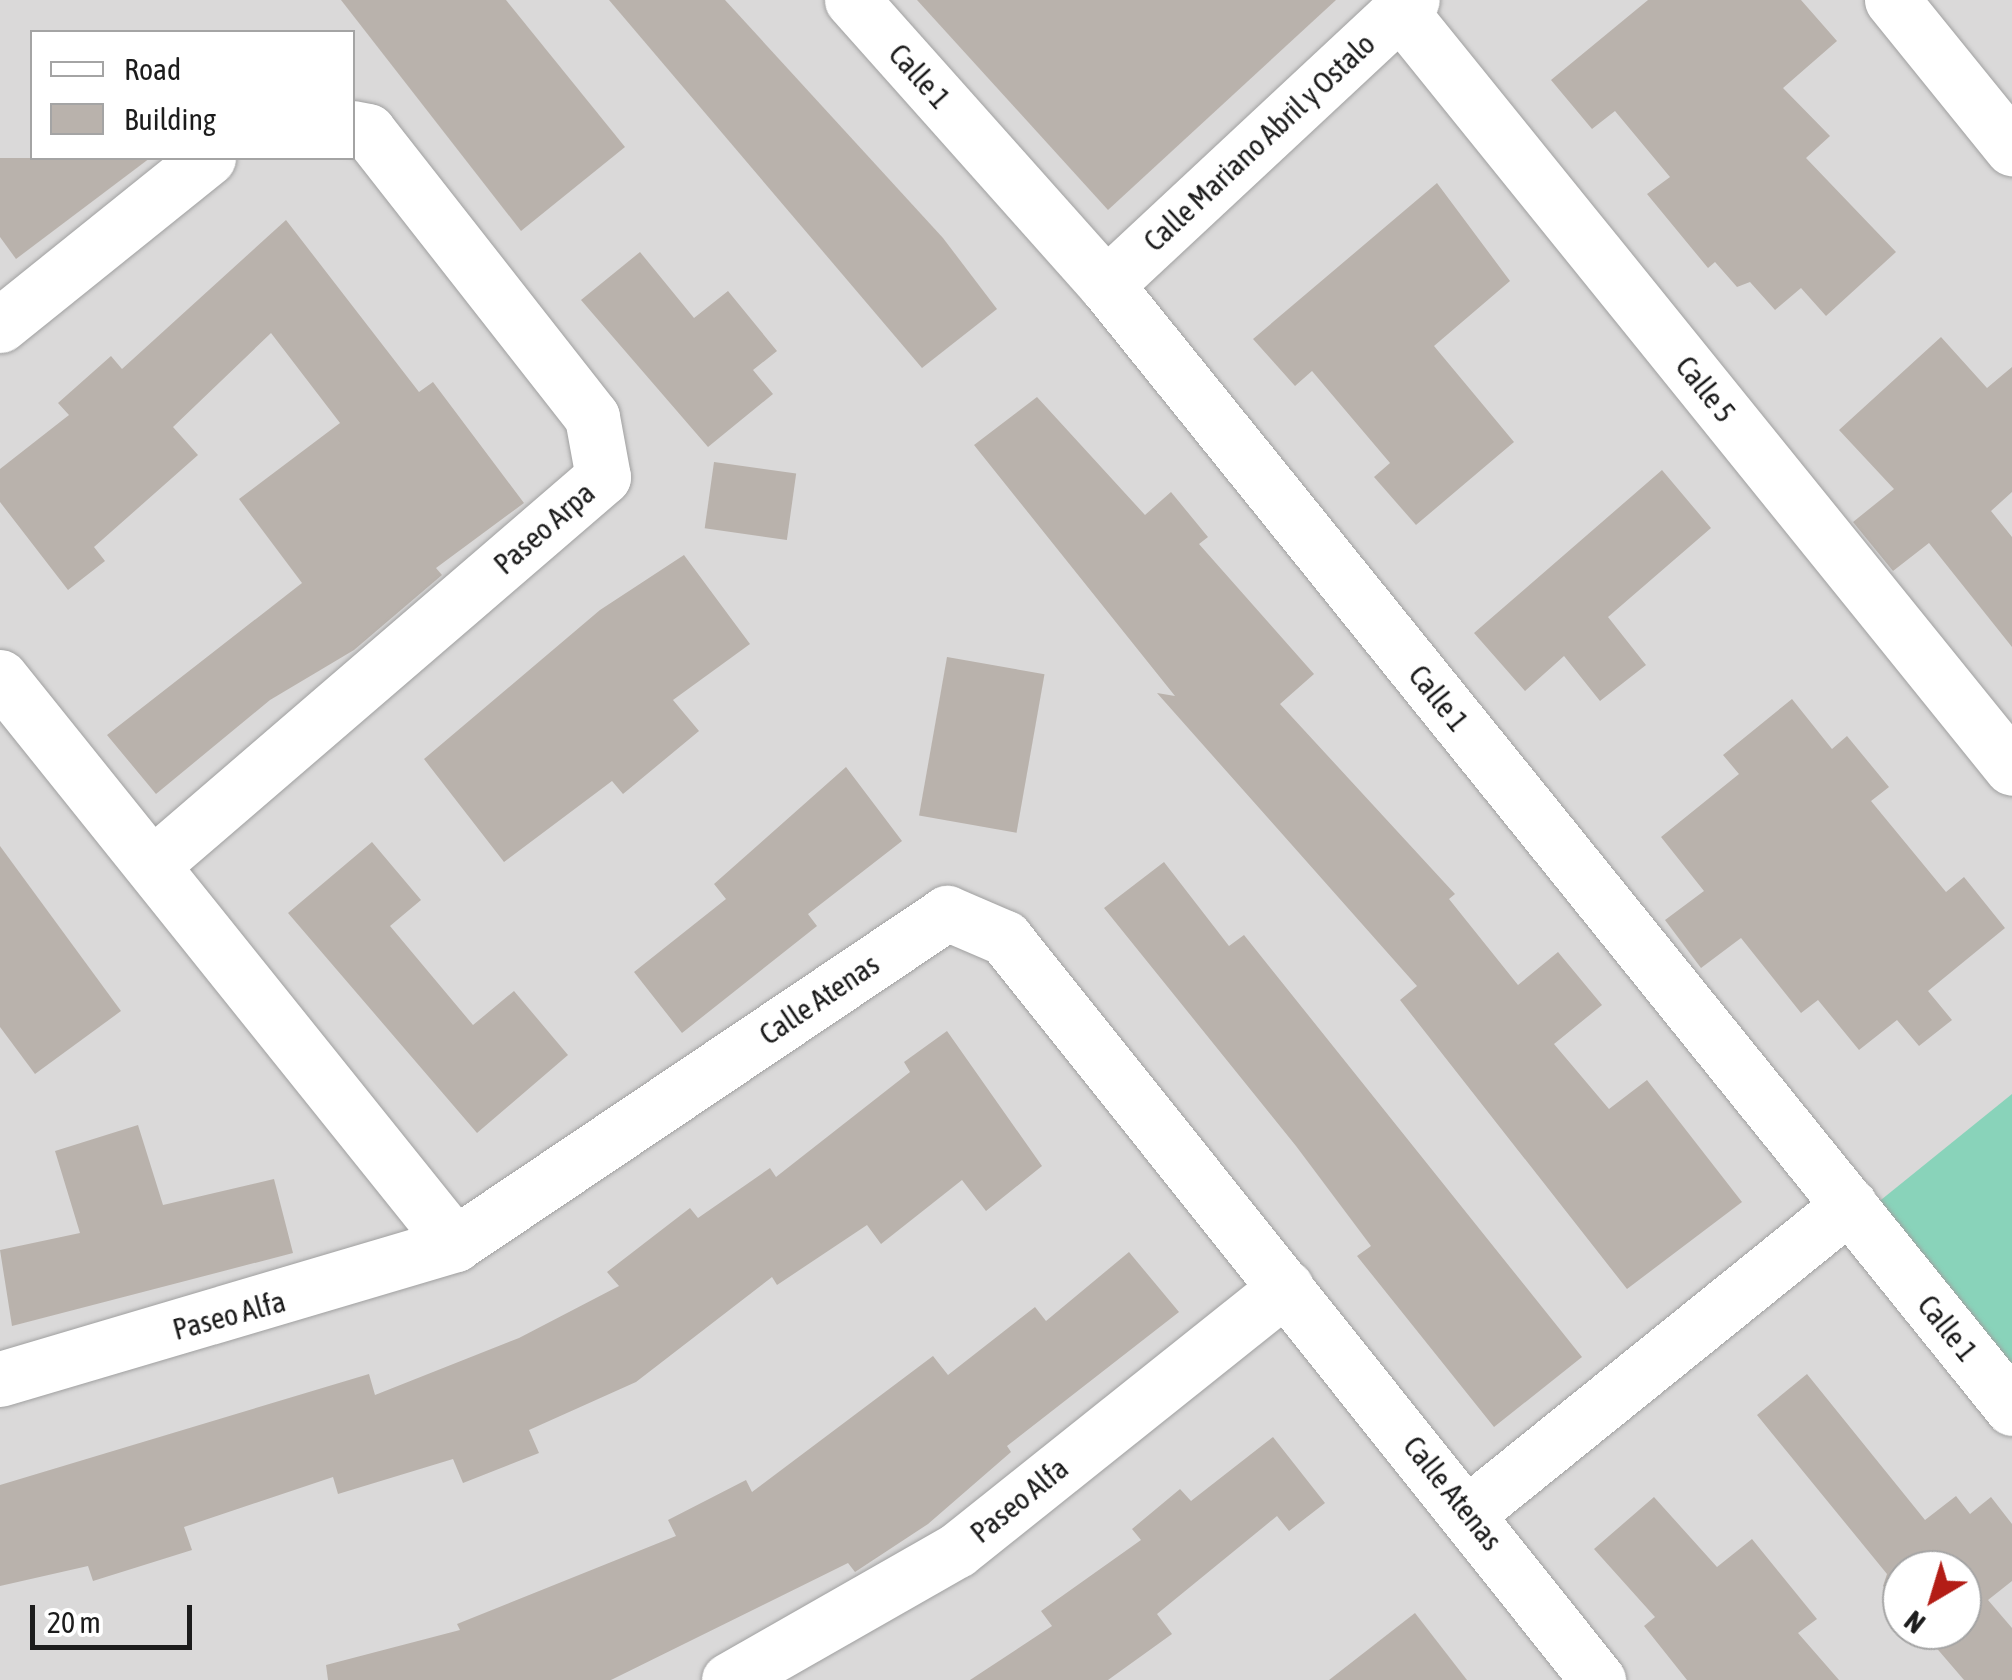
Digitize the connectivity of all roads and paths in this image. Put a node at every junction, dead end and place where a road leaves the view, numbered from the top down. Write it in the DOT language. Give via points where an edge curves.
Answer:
graph roads {
  1 [pos="852,0"];
  2 [pos="1892,0"];
  3 [pos="1406,6"];
  4 [pos="355,129"];
  5 [pos="2012,148"];
  6 [pos="206,160"];
  7 [pos="1106,285"];
  8 [pos="0,325"];
  9 [pos="0,676"];
  10 [pos="2012,768"];
  11 [pos="152,865"];
  12 [pos="1849,1204"];
  13 [pos="455,1244"];
  14 [pos="1286,1287"];
  15 [pos="0,1378"];
  16 [pos="2012,1408"];
  17 [pos="1469,1512"];
  18 [pos="730,1680"];
  19 [pos="1598,1680"];
  1 -- 7 [label="street, Calle 1"];
  2 -- 5 [label="street"];
  3 -- 7 [label="street, Calle Mariano Abril y Ostalo"];
  3 -- 10 [label="street, Calle 5"];
  4 -- 11 [label="street, Paseo Arpa" via="368,131 592,417 603,477"];
  6 -- 8 [label="street"];
  7 -- 12 [label="street, Calle 1"];
  9 -- 11 [label="street"];
  11 -- 13 [label="street"];
  12 -- 16 [label="street, Calle 1"];
  12 -- 17 [label="street"];
  13 -- 14 [label="street, Calle Atenas" via="947,913 1005,938"];
  13 -- 15 [label="street, Paseo Alfa"];
  14 -- 17 [label="street, Calle Atenas"];
  14 -- 18 [label="street, Paseo Alfa" via="958,1550"];
  17 -- 19 [label="street, Calle Atenas"];
}
